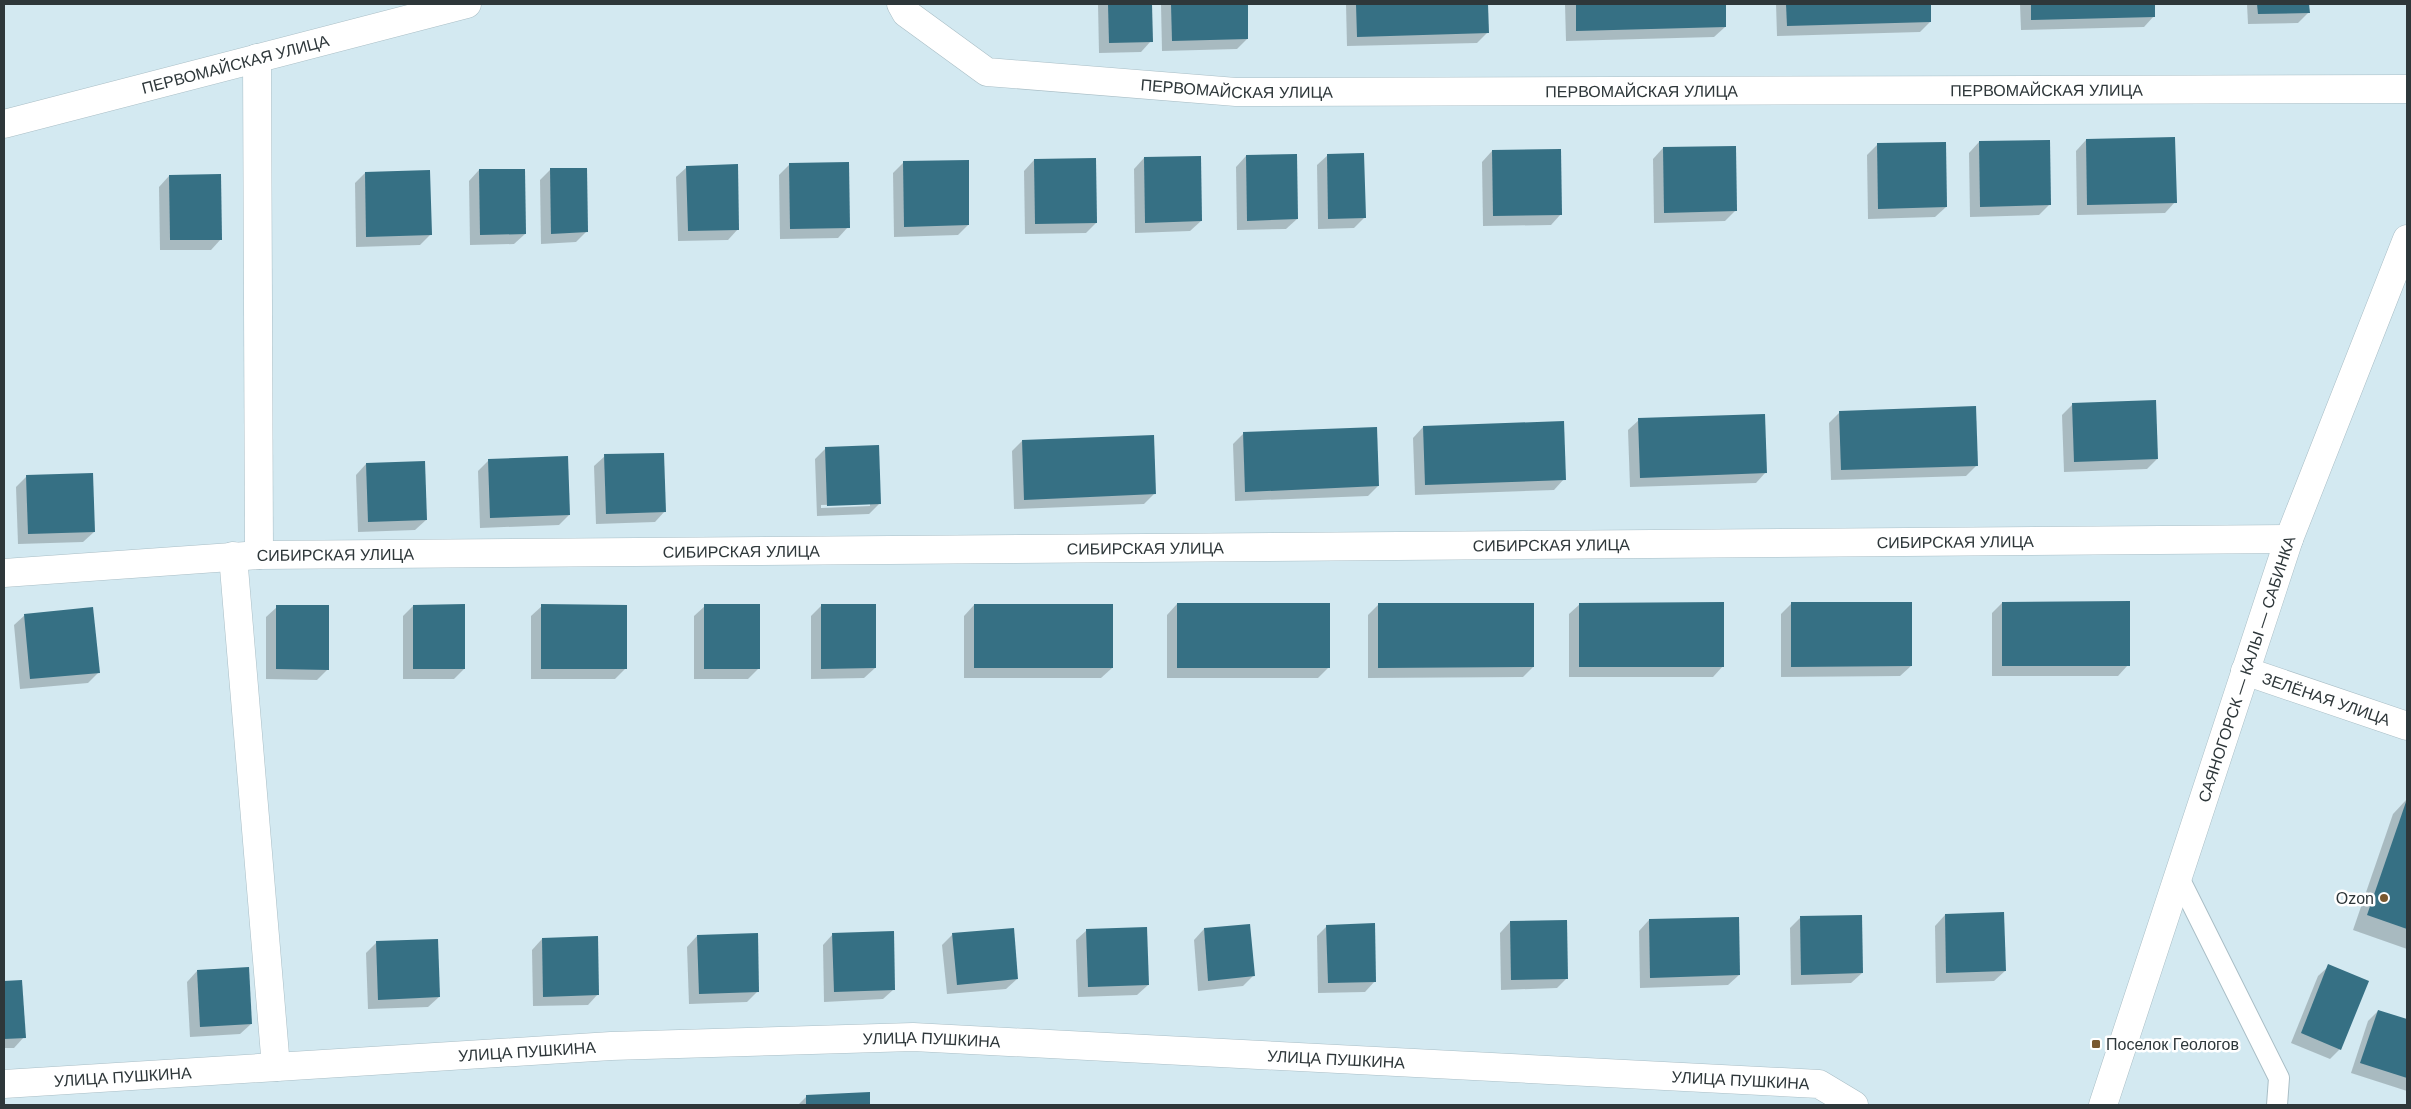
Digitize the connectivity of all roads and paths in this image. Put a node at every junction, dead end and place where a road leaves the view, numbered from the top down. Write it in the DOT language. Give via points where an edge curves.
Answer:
graph roads {
  1 [pos="467,4"];
  2 [pos="901,4"];
  3 [pos="256,58"];
  4 [pos="2407,88"];
  5 [pos="4,124"];
  6 [pos="2407,240"];
  7 [pos="2289,539"];
  8 [pos="246,556"];
  9 [pos="4,573"];
  10 [pos="2245,671"];
  11 [pos="2407,726"];
  12 [pos="2178,876"];
  13 [pos="276,1067"];
  14 [pos="4,1084"];
  15 [pos="1854,1105"];
  16 [pos="2103,1105"];
  17 [pos="2277,1105"];
  1 -- 3 [label="street, ПЕРВОМАЙСКАЯ УЛИЦА"];
  2 -- 4 [label="street, ПЕРВОМАЙСКАЯ УЛИЦА" via="906,13 987,72 1236,92"];
  3 -- 5 [label="street, ПЕРВОМАЙСКАЯ УЛИЦА"];
  3 -- 8 [label="street"];
  6 -- 7 [label="street, САЯНОГОРСК — КАЛЫ — САБИНКА"];
  7 -- 8 [label="street, СИБИРСКАЯ УЛИЦА"];
  7 -- 10 [label="street, САЯНОГОРСК — КАЛЫ — САБИНКА"];
  8 -- 9 [label="street, СИБИРСКАЯ УЛИЦА"];
  8 -- 13 [label="street"];
  10 -- 11 [label="street, ЗЕЛЁНАЯ УЛИЦА"];
  10 -- 12 [label="street, САЯНОГОРСК — КАЛЫ — САБИНКА"];
  12 -- 16 [label="street, САЯНОГОРСК — КАЛЫ — САБИНКА"];
  12 -- 17 [label="lane" via="2279,1078"];
  13 -- 14 [label="street, УЛИЦА ПУШКИНА"];
  13 -- 15 [label="street, УЛИЦА ПУШКИНА" via="611,1046 913,1037 1819,1084"];
}
